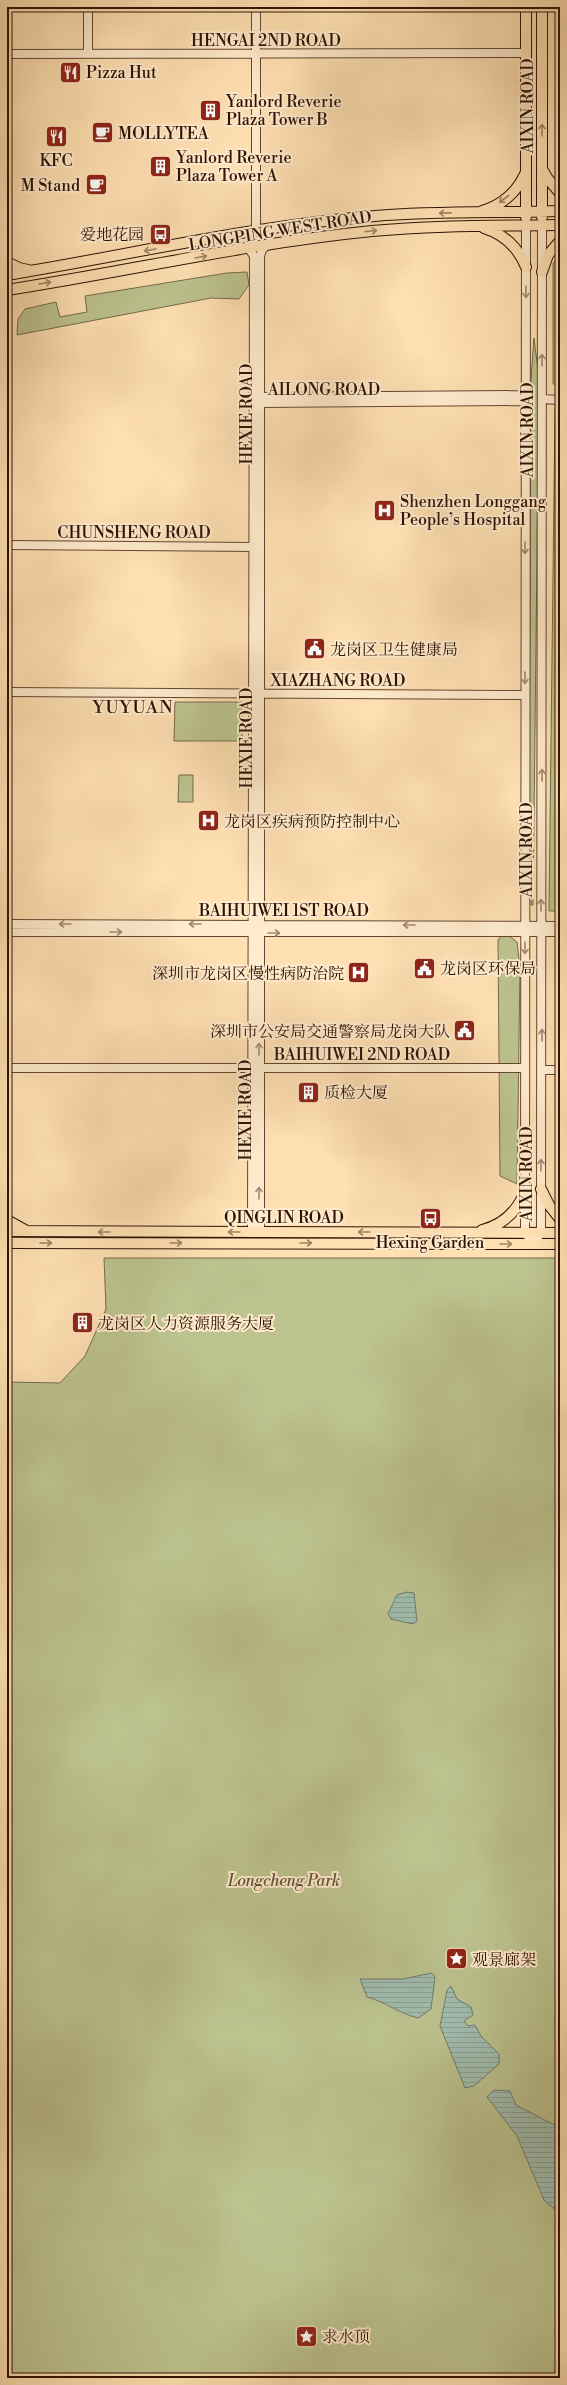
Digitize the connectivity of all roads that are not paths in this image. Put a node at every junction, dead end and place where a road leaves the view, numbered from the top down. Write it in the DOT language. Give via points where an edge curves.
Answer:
graph roads {
  1 [pos="88,7"];
  2 [pos="256,7"];
  3 [pos="526,7"];
  4 [pos="542,7"];
  5 [pos="526,53"];
  6 [pos="7,54"];
  7 [pos="88,54"];
  8 [pos="256,54"];
  9 [pos="542,169"];
  10 [pos="525,176"];
  11 [pos="542,180"];
  12 [pos="560,193"];
  13 [pos="560,211"];
  14 [pos="526,212"];
  15 [pos="542,212"];
  16 [pos="473,213"];
  17 [pos="526,225"];
  18 [pos="542,225"];
  19 [pos="560,225"];
  20 [pos="478,226"];
  21 [pos="256,231"];
  22 [pos="560,241"];
  23 [pos="266,246"];
  24 [pos="249,249"];
  25 [pos="7,262"];
  26 [pos="526,266"];
  27 [pos="36,270"];
  28 [pos="542,272"];
  29 [pos="7,275"];
  30 [pos="22,287"];
  31 [pos="7,290"];
  32 [pos="7,296"];
  33 [pos="526,398"];
  34 [pos="258,399"];
  35 [pos="542,400"];
  36 [pos="560,400"];
  37 [pos="7,545"];
  38 [pos="257,547"];
  39 [pos="7,692"];
  40 [pos="256,694"];
  41 [pos="525,695"];
  42 [pos="7,924"];
  43 [pos="560,926"];
  44 [pos="256,928"];
  45 [pos="525,929"];
  46 [pos="542,929"];
  47 [pos="7,932"];
  48 [pos="560,932"];
  49 [pos="7,1068"];
  50 [pos="256,1068"];
  51 [pos="525,1068"];
  52 [pos="542,1070"];
  53 [pos="560,1070"];
  54 [pos="541,1189"];
  55 [pos="525,1192"];
  56 [pos="560,1219"];
  57 [pos="7,1220"];
  58 [pos="7,1231"];
  59 [pos="32,1232"];
  60 [pos="256,1232"];
  61 [pos="473,1232"];
  62 [pos="525,1232"];
  63 [pos="541,1232"];
  64 [pos="560,1232"];
  65 [pos="7,1243"];
  66 [pos="534,1244"];
  67 [pos="560,1244"];
  1 -- 7 [label="street"];
  2 -- 8 [label="street"];
  3 -- 5 [label="main road, AIXIN ROAD"];
  9 -- 4 [label="main road, AIXIN ROAD, one-way"];
  5 -- 8 [label="street, HENGAI 2ND ROAD"];
  5 -- 10 [label="main road, AIXIN ROAD"];
  6 -- 7 [label="street, HENGAI 2ND ROAD"];
  7 -- 8 [label="street, HENGAI 2ND ROAD"];
  8 -- 21 [label="street"];
  9 -- 11 [label="main road, AIXIN ROAD"];
  9 -- 12 [label="main road"];
  10 -- 11 [label="main road" via="529,186 534,188 539,186"];
  10 -- 14 [label="main road, AIXIN ROAD"];
  10 -- 16 [label="main road, one-way" via="505,199"];
  11 -- 15 [label="main road, AIXIN ROAD"];
  13 -- 15 [label="main road, LONGPING WEST ROAD"];
  14 -- 15 [label="main road, LONGPING WEST ROAD"];
  14 -- 16 [label="main road, LONGPING WEST ROAD"];
  14 -- 17 [label="main road, AIXIN ROAD"];
  15 -- 18 [label="main road, AIXIN ROAD"];
  16 -- 21 [label="main road, LONGPING WEST ROAD, one-way" via="376,216"];
  17 -- 18 [label="main road, LONGPING WEST ROAD"];
  17 -- 20 [label="main road, LONGPING WEST ROAD"];
  17 -- 26 [label="street, AIXIN ROAD"];
  18 -- 19 [label="main road, LONGPING WEST ROAD"];
  18 -- 28 [label="street, AIXIN ROAD"];
  23 -- 20 [label="main road, LONGPING WEST ROAD, one-way" via="373,231"];
  20 -- 26 [label="main road" via="510,242 522,256"];
  21 -- 27 [label="main road, LONGPING WEST ROAD, one-way"];
  22 -- 28 [label="main road" via="548,255"];
  23 -- 24 [label="main road, LONGPING WEST ROAD"];
  23 -- 34 [label="street, HEXIE ROAD" via="260,256"];
  30 -- 24 [label="main road, LONGPING WEST ROAD, one-way"];
  24 -- 34 [label="street, HEXIE ROAD" via="254,256"];
  25 -- 27 [label="main road" via="19,268"];
  26 -- 33 [label="street, AIXIN ROAD, one-way"];
  27 -- 29 [label="main road, LONGPING WEST ROAD"];
  35 -- 28 [label="street, AIXIN ROAD, one-way"];
  30 -- 31 [label="main road, LONGPING WEST ROAD"];
  30 -- 32 [label="main road"];
  33 -- 34 [label="street, AILONG ROAD"];
  33 -- 41 [label="street, AIXIN ROAD, one-way"];
  34 -- 38 [label="street, HEXIE ROAD"];
  35 -- 36 [label="street"];
  46 -- 35 [label="street, AIXIN ROAD, one-way"];
  37 -- 38 [label="street, CHUNSHENG ROAD"];
  38 -- 40 [label="street, HEXIE ROAD"];
  39 -- 40 [label="street, XIAZHANG ROAD"];
  40 -- 41 [label="street, XIAZHANG ROAD"];
  40 -- 44 [label="street, HEXIE ROAD"];
  41 -- 45 [label="street, AIXIN ROAD"];
  44 -- 42 [label="street, BAIHUIWEI 1ST ROAD, one-way"];
  43 -- 46 [label="street, BAIHUIWEI 1ST ROAD"];
  44 -- 45 [label="street, BAIHUIWEI 1ST ROAD"];
  47 -- 44 [label="street, BAIHUIWEI 1ST ROAD, one-way"];
  44 -- 50 [label="street, HEXIE ROAD"];
  45 -- 46 [label="street, BAIHUIWEI 1ST ROAD"];
  45 -- 51 [label="street, AIXIN ROAD, one-way"];
  46 -- 48 [label="street, BAIHUIWEI 1ST ROAD"];
  52 -- 46 [label="street, AIXIN ROAD, one-way"];
  49 -- 50 [label="street, BAIHUIWEI 2ND ROAD"];
  50 -- 51 [label="street, BAIHUIWEI 2ND ROAD"];
  50 -- 60 [label="street, HEXIE ROAD"];
  51 -- 55 [label="street, AIXIN ROAD"];
  52 -- 53 [label="street"];
  54 -- 52 [label="street, AIXIN ROAD, one-way"];
  54 -- 56 [label="main road"];
  54 -- 63 [label="street, AIXIN ROAD"];
  55 -- 61 [label="main road" via="515,1209 500,1223"];
  55 -- 62 [label="street, AIXIN ROAD"];
  57 -- 59 [label="main road"];
  58 -- 59 [label="main road, QINGLIN ROAD"];
  60 -- 59 [label="main road, QINGLIN ROAD, one-way"];
  61 -- 60 [label="main road, QINGLIN ROAD, one-way"];
  61 -- 62 [label="main road, QINGLIN ROAD"];
  62 -- 63 [label="main road, QINGLIN ROAD"];
  62 -- 66 [label="street, AIXIN ROAD"];
  63 -- 64 [label="main road, QINGLIN ROAD"];
  63 -- 66 [label="street, AIXIN ROAD"];
  65 -- 66 [label="main road, QINGLIN ROAD, one-way"];
  66 -- 67 [label="main road, QINGLIN ROAD"];
}
